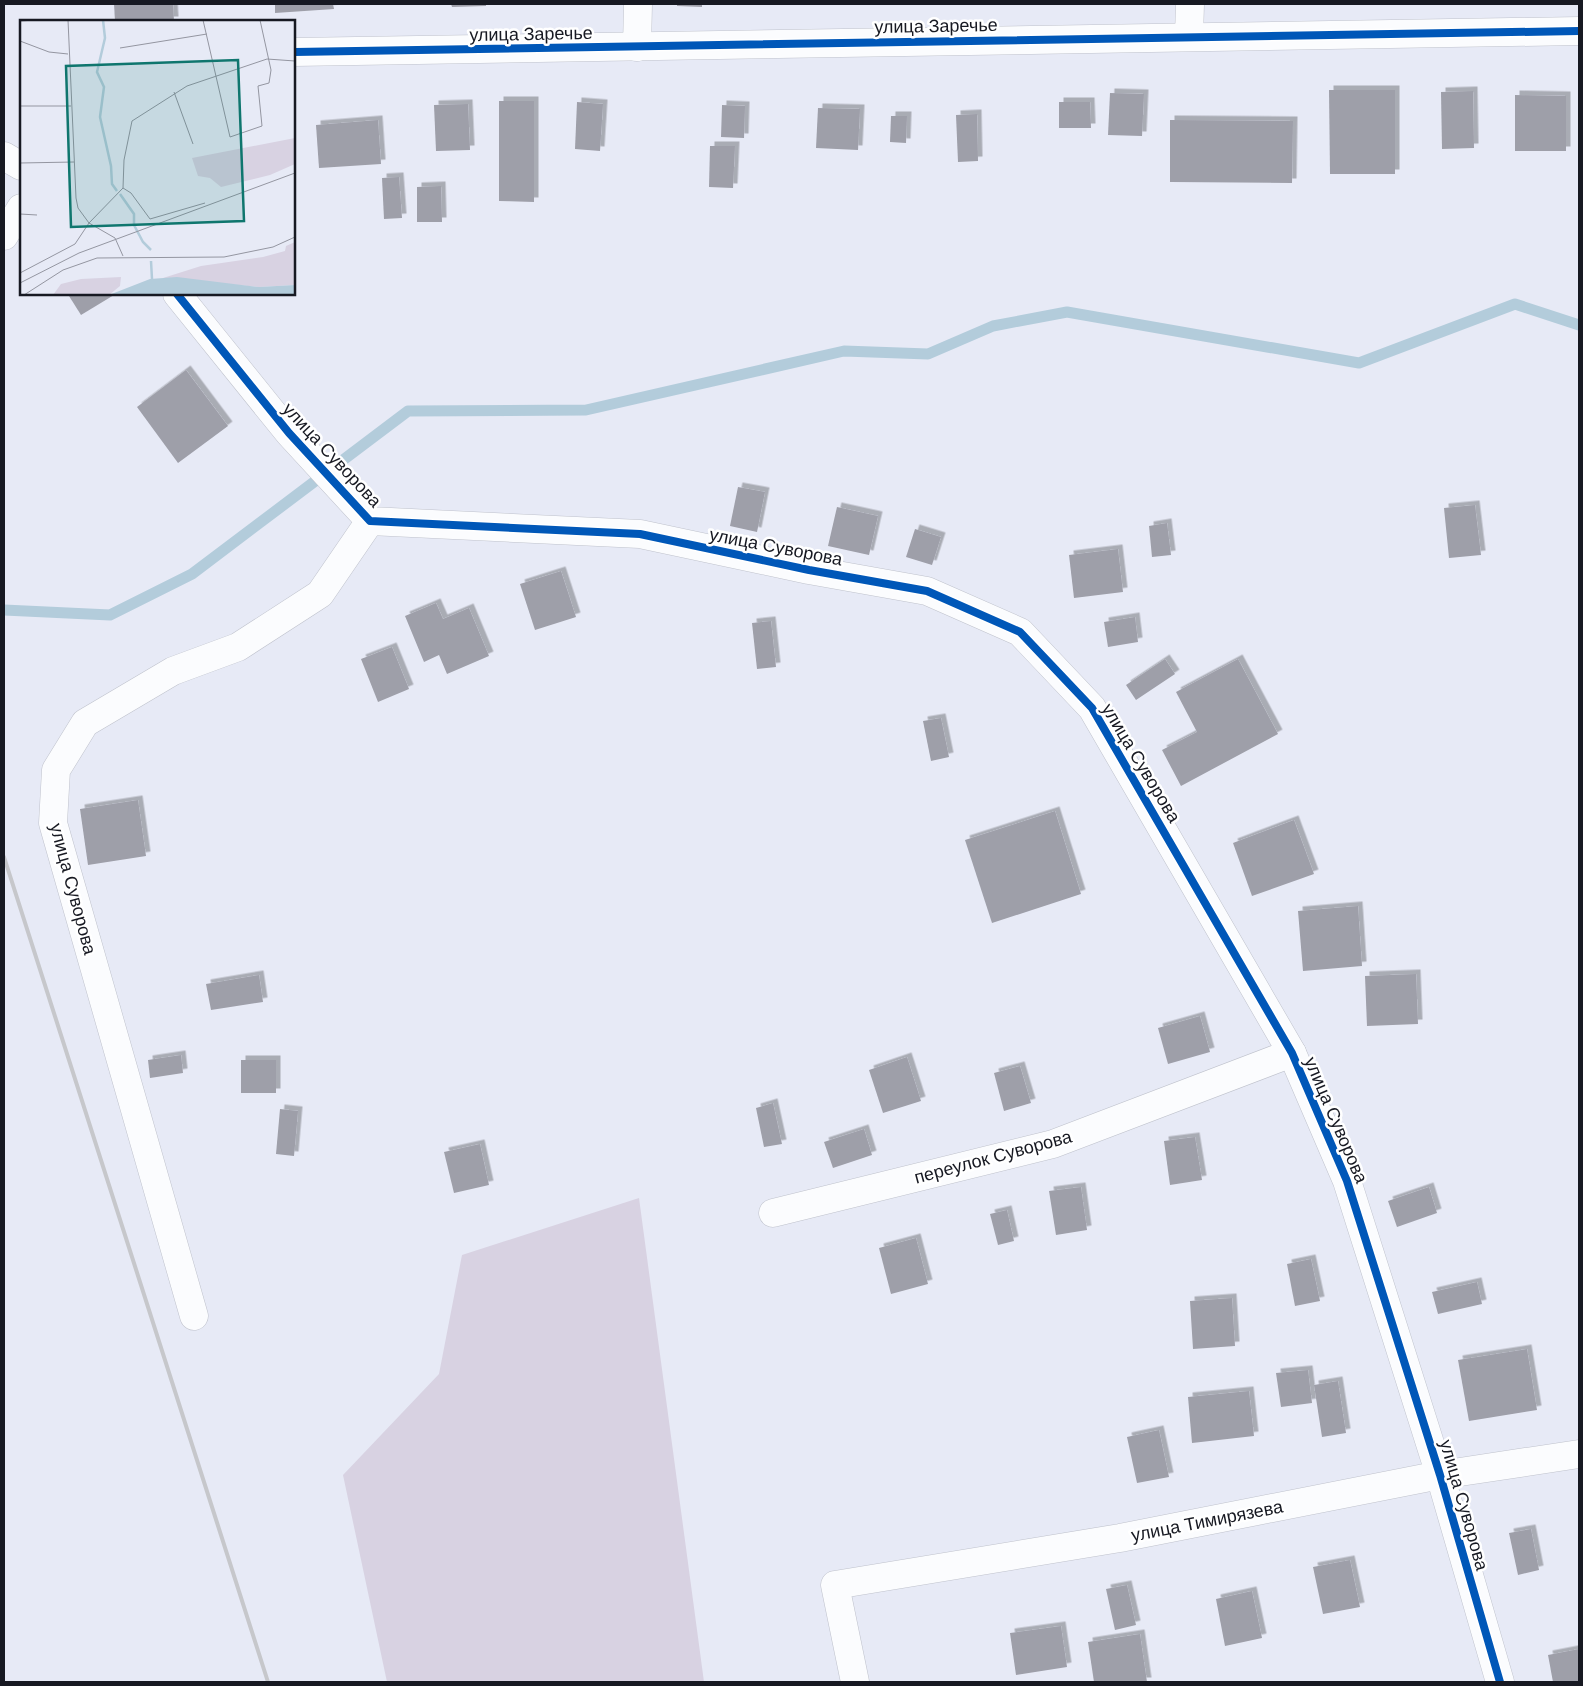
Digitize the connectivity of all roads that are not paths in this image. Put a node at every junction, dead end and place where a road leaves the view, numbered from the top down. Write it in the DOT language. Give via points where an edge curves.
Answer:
graph roads {
  1 [pos="638,4"];
  2 [pos="1190,4"];
  3 [pos="1579,31"];
  4 [pos="1189,36"];
  5 [pos="638,47"];
  6 [pos="295,52"];
  7 [pos="4,156"];
  8 [pos="20,165"];
  9 [pos="20,210"];
  10 [pos="4,236"];
  11 [pos="178,295"];
  12 [pos="370,521"];
  13 [pos="1292,1053"];
  14 [pos="773,1213"];
  15 [pos="194,1316"];
  16 [pos="1579,1454"];
  17 [pos="1440,1475"];
  18 [pos="855,1682"];
  19 [pos="1500,1682"];
  1 -- 5 [label="street"];
  2 -- 4 [label="street"];
  3 -- 4 [label="street, улица Заречье"];
  4 -- 5 [label="street, улица Заречье"];
  5 -- 6 [label="street, улица Заречье"];
  7 -- 8 [label="street"];
  9 -- 10 [label="street"];
  11 -- 12 [label="street, улица Суворова" via="289,433"];
  12 -- 13 [label="street, улица Суворова" via="640,534 927,592 1020,632 1092,708"];
  12 -- 15 [label="street, улица Суворова" via="320,594 238,647 174,671 86,723 56,770 53,823"];
  13 -- 14 [label="street, переулок Суворова" via="1053,1144"];
  13 -- 17 [label="street, улица Суворова" via="1347,1181"];
  16 -- 17 [label="street, улица Тимирязева"];
  17 -- 18 [label="street, улица Тимирязева" via="1120,1538 835,1585"];
  17 -- 19 [label="street, улица Суворова"];
}
